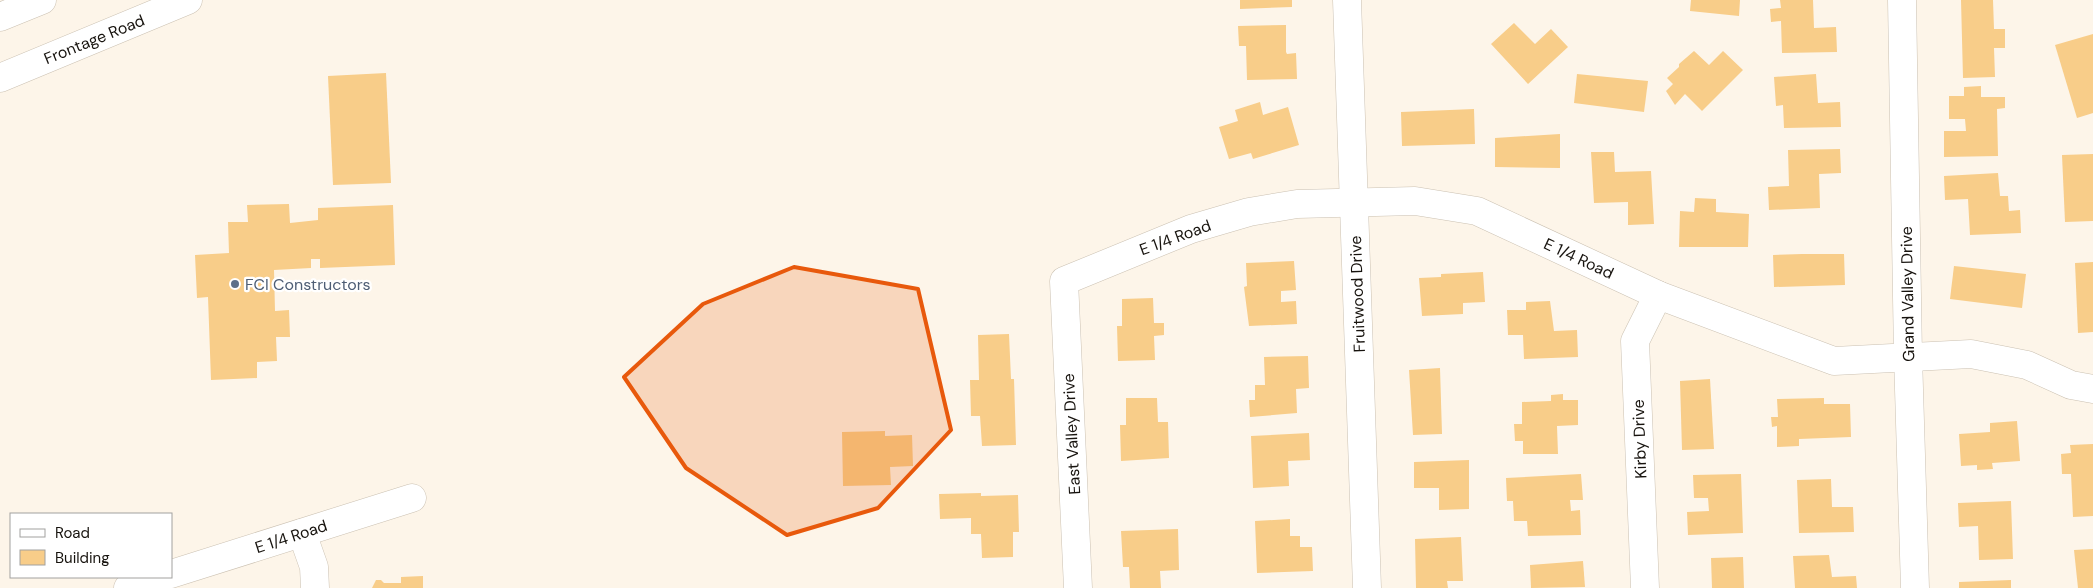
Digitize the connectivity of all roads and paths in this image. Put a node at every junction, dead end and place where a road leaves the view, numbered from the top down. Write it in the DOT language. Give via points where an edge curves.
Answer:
graph roads {
  1 [pos="42,0"];
  2 [pos="188,0"];
  3 [pos="1346,0"];
  4 [pos="1902,0"];
  5 [pos="0,17"];
  6 [pos="0,78"];
  7 [pos="1353,202"];
  8 [pos="1064,281"];
  9 [pos="1658,294"];
  10 [pos="1908,356"];
  11 [pos="2093,389"];
  12 [pos="412,498"];
  13 [pos="302,533"];
  14 [pos="172,574"];
  15 [pos="160,578"];
  16 [pos="128,588"];
  17 [pos="315,588"];
  18 [pos="1078,588"];
  19 [pos="1367,588"];
  20 [pos="1645,588"];
  21 [pos="1914,588"];
  1 -- 5 [label="street"];
  2 -- 6 [label="street, Frontage Road"];
  3 -- 7 [label="street, Fruitwood Drive"];
  4 -- 10 [label="street, Grand Valley Drive"];
  7 -- 8 [label="street, E 1/4 Road" via="1297,204 1249,212 1191,229"];
  7 -- 9 [label="street, E 1/4 Road" via="1414,201 1477,211"];
  7 -- 19 [label="street, Fruitwood Drive"];
  8 -- 18 [label="street, East Valley Drive"];
  9 -- 10 [label="street, E 1/4 Road" via="1834,361"];
  9 -- 20 [label="street, Kirby Drive" via="1635,341"];
  10 -- 11 [label="street, E 1/4 Road" via="1970,354 2027,365 2071,385"];
  10 -- 21 [label="street, Grand Valley Drive"];
  12 -- 13 [label="street, E 1/4 Road"];
  13 -- 14 [label="street, E 1/4 Road"];
  13 -- 17 [label="street" via="314,567"];
  15 -- 16 [label="street"];
}
